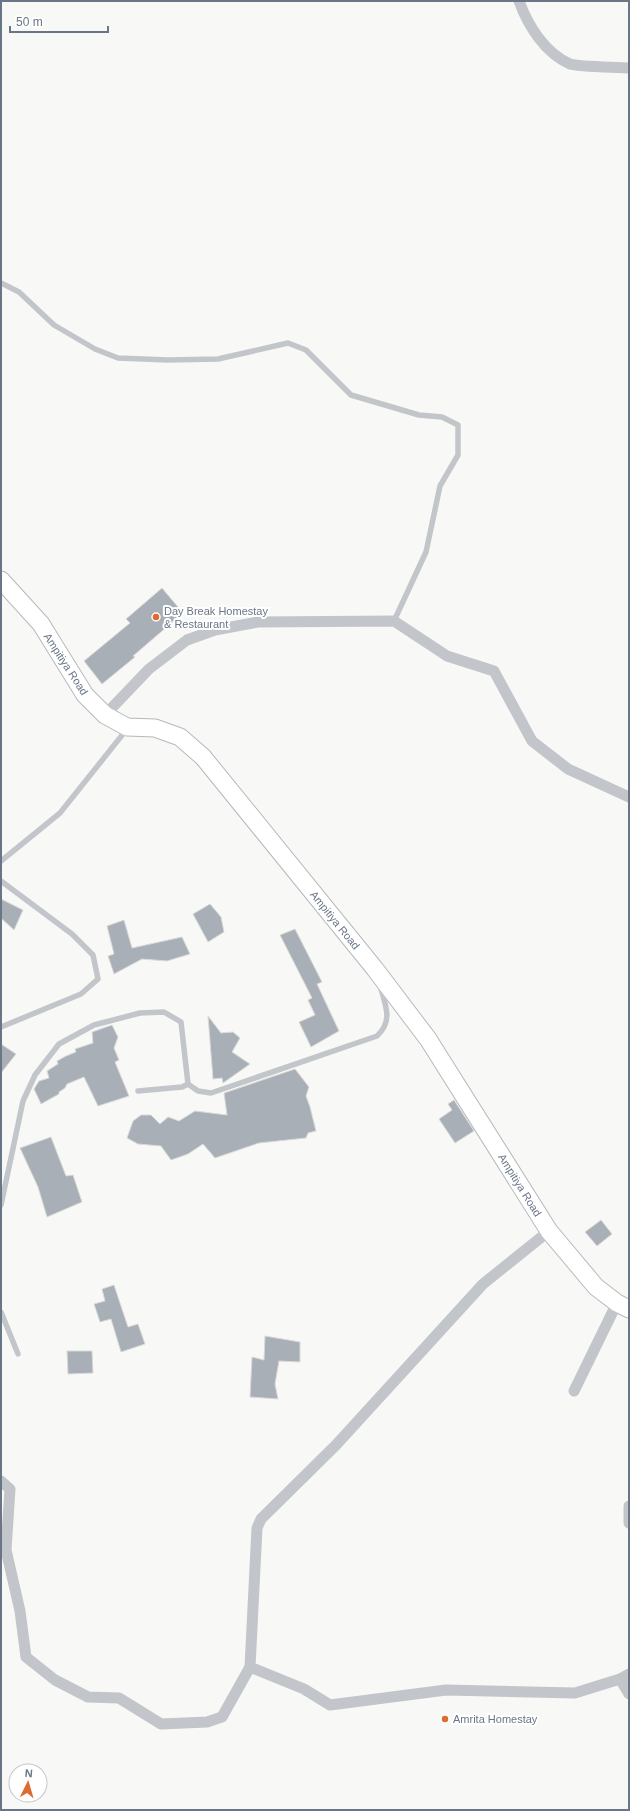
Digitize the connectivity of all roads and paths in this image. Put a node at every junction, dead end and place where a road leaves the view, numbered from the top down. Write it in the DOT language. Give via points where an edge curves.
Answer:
graph roads {
  1 [pos="519,1"];
  2 [pos="629,68"];
  3 [pos="1,283"];
  4 [pos="2,585"];
  5 [pos="394,621"];
  6 [pos="105,715"];
  7 [pos="127,727"];
  8 [pos="629,797"];
  9 [pos="1,862"];
  10 [pos="1,881"];
  11 [pos="375,969"];
  12 [pos="1,1027"];
  13 [pos="188,1084"];
  14 [pos="138,1090"];
  15 [pos="1,1205"];
  16 [pos="549,1231"];
  17 [pos="623,1306"];
  18 [pos="1,1312"];
  19 [pos="18,1354"];
  20 [pos="574,1391"];
  21 [pos="1,1481"];
  22 [pos="629,1506"];
  23 [pos="629,1523"];
  24 [pos="250,1668"];
  25 [pos="625,1677"];
  26 [pos="629,1694"];
  1 -- 2 [label="street" via="526,20 547,48 571,64"];
  3 -- 5 [label="lane" via="19,292 54,325 96,349 118,358 218,359 288,343 306,350 351,395 419,415 442,417 458,425 458,455 440,486 426,552"];
  4 -- 6 [label="main road, Ampitiya Road" via="41,624 85,695"];
  5 -- 6 [label="street" via="258,622 215,630 187,640 149,669"];
  5 -- 8 [label="street" via="447,656 494,671 532,741 568,769"];
  6 -- 7 [label="main road, Ampitiya Road"];
  7 -- 9 [label="lane" via="60,813"];
  7 -- 11 [label="main road, Ampitiya Road" via="155,728 180,737 203,756"];
  10 -- 12 [label="lane" via="72,934 93,955 98,980 81,994"];
  11 -- 13 [label="lane" via="388,1017 385,1028 377,1036 211,1092 198,1091"];
  11 -- 16 [label="main road, Ampitiya Road" via="428,1039"];
  13 -- 14 [label="lane"];
  13 -- 15 [label="lane" via="182,1022 164,1012 140,1013 94,1025 59,1044 35,1075 23,1101"];
  16 -- 17 [label="main road, Ampitiya Road" via="596,1287"];
  16 -- 24 [label="street" via="483,1284 336,1445 261,1519 257,1528"];
  17 -- 20 [label="street"];
  18 -- 19 [label="lane"];
  21 -- 24 [label="street" via="10,1489 6,1550 20,1611 26,1657 55,1680 88,1697 119,1698 161,1724 207,1722 222,1717"];
  22 -- 23 [label="street"];
  24 -- 25 [label="street" via="304,1689 330,1705 446,1690 575,1693"];
  25 -- 26 [label="street"];
}
